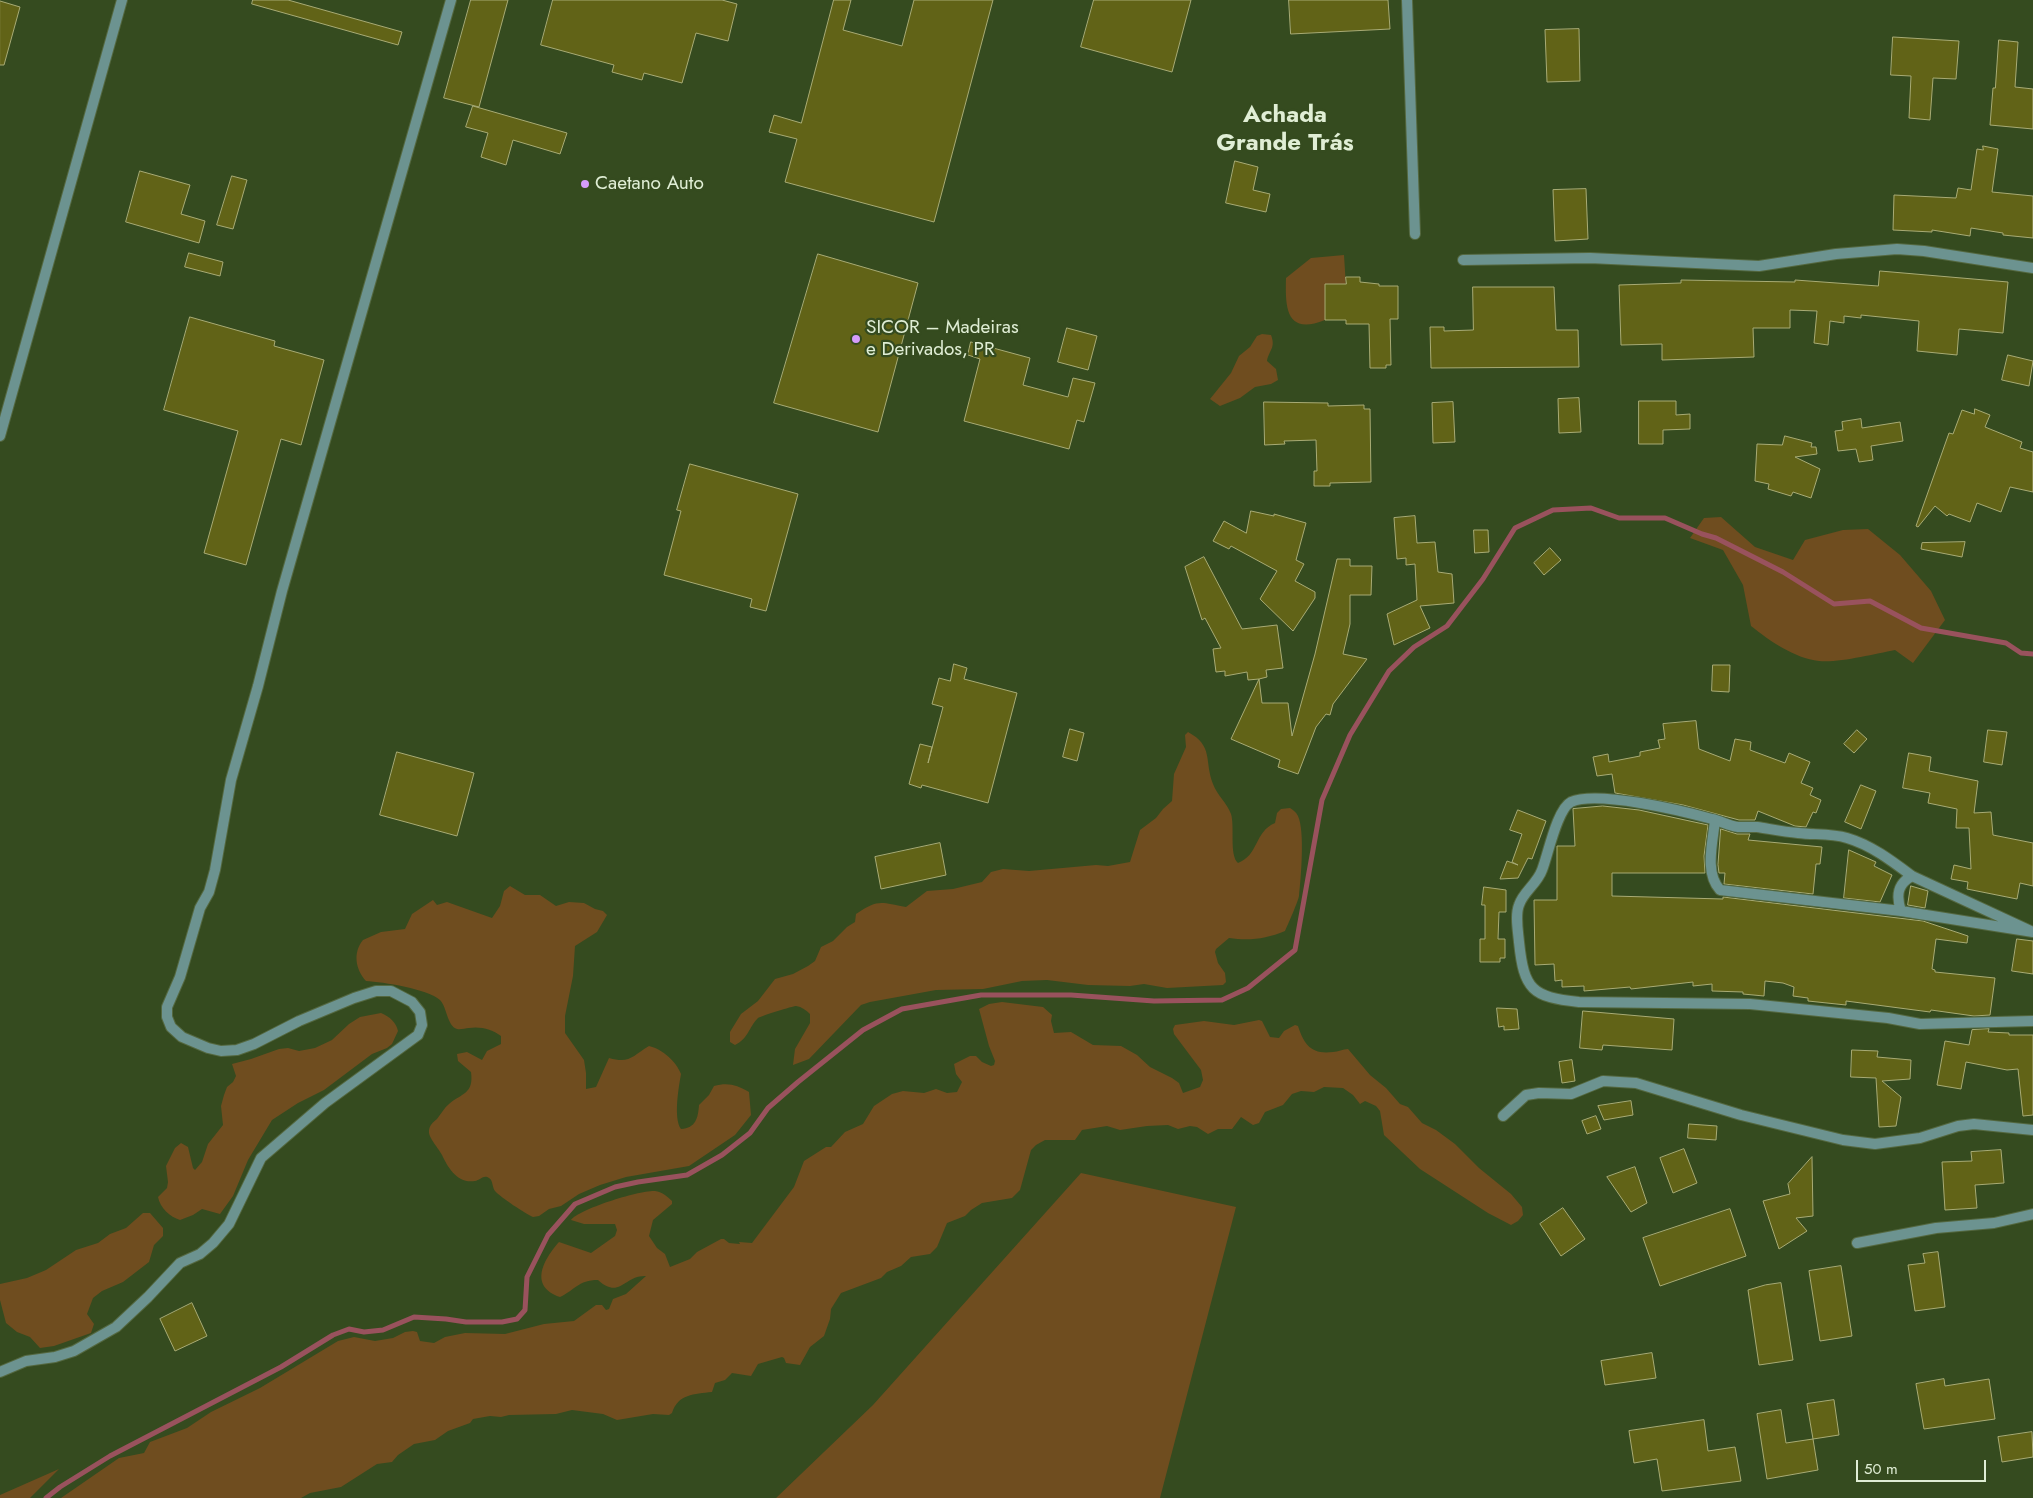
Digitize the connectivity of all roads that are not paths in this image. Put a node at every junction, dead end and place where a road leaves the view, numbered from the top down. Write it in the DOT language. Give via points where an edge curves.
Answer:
graph roads {
  1 [pos="122,0"];
  2 [pos="451,0"];
  3 [pos="1407,0"];
  4 [pos="1416,234"];
  5 [pos="1463,260"];
  6 [pos="2033,268"];
  7 [pos="0,436"];
  8 [pos="1715,820"];
  9 [pos="1912,876"];
  10 [pos="1902,911"];
  11 [pos="2033,932"];
  12 [pos="2033,1022"];
  13 [pos="1503,1116"];
  14 [pos="2033,1130"];
  15 [pos="2033,1214"];
  16 [pos="1857,1243"];
  17 [pos="0,1372"];
  1 -- 7 [label="street"];
  2 -- 17 [label="street" via="282,591 232,780 209,892 200,908 180,977 167,1007 167,1017 176,1032 194,1043 221,1051 254,1044 299,1021 376,991 391,991 412,1002 420,1012 422,1025 418,1035 325,1103 261,1158 228,1224 213,1243 200,1254 180,1263 116,1327 74,1351 55,1358 26,1361"];
  3 -- 4 [label="street"];
  5 -- 6 [label="street" via="1590,258 1759,266 1897,249"];
  8 -- 9 [label="street" via="1736,827 1844,837 1866,845"];
  8 -- 10 [label="street" via="1711,867 1720,890"];
  8 -- 12 [label="street" via="1630,802 1581,800 1564,807 1537,881 1518,906 1522,968 1533,989 1547,997 1579,1002 1750,1004 1920,1024"];
  9 -- 10 [label="street" via="1901,884 1898,891 1897,901"];
  9 -- 11 [label="street"];
  10 -- 11 [label="street"];
  13 -- 14 [label="street" via="1526,1095 1572,1094 1603,1081 1636,1083 1741,1115 1867,1143 1898,1142 1974,1124"];
  15 -- 16 [label="street" via="1994,1223 1936,1228"];
}
